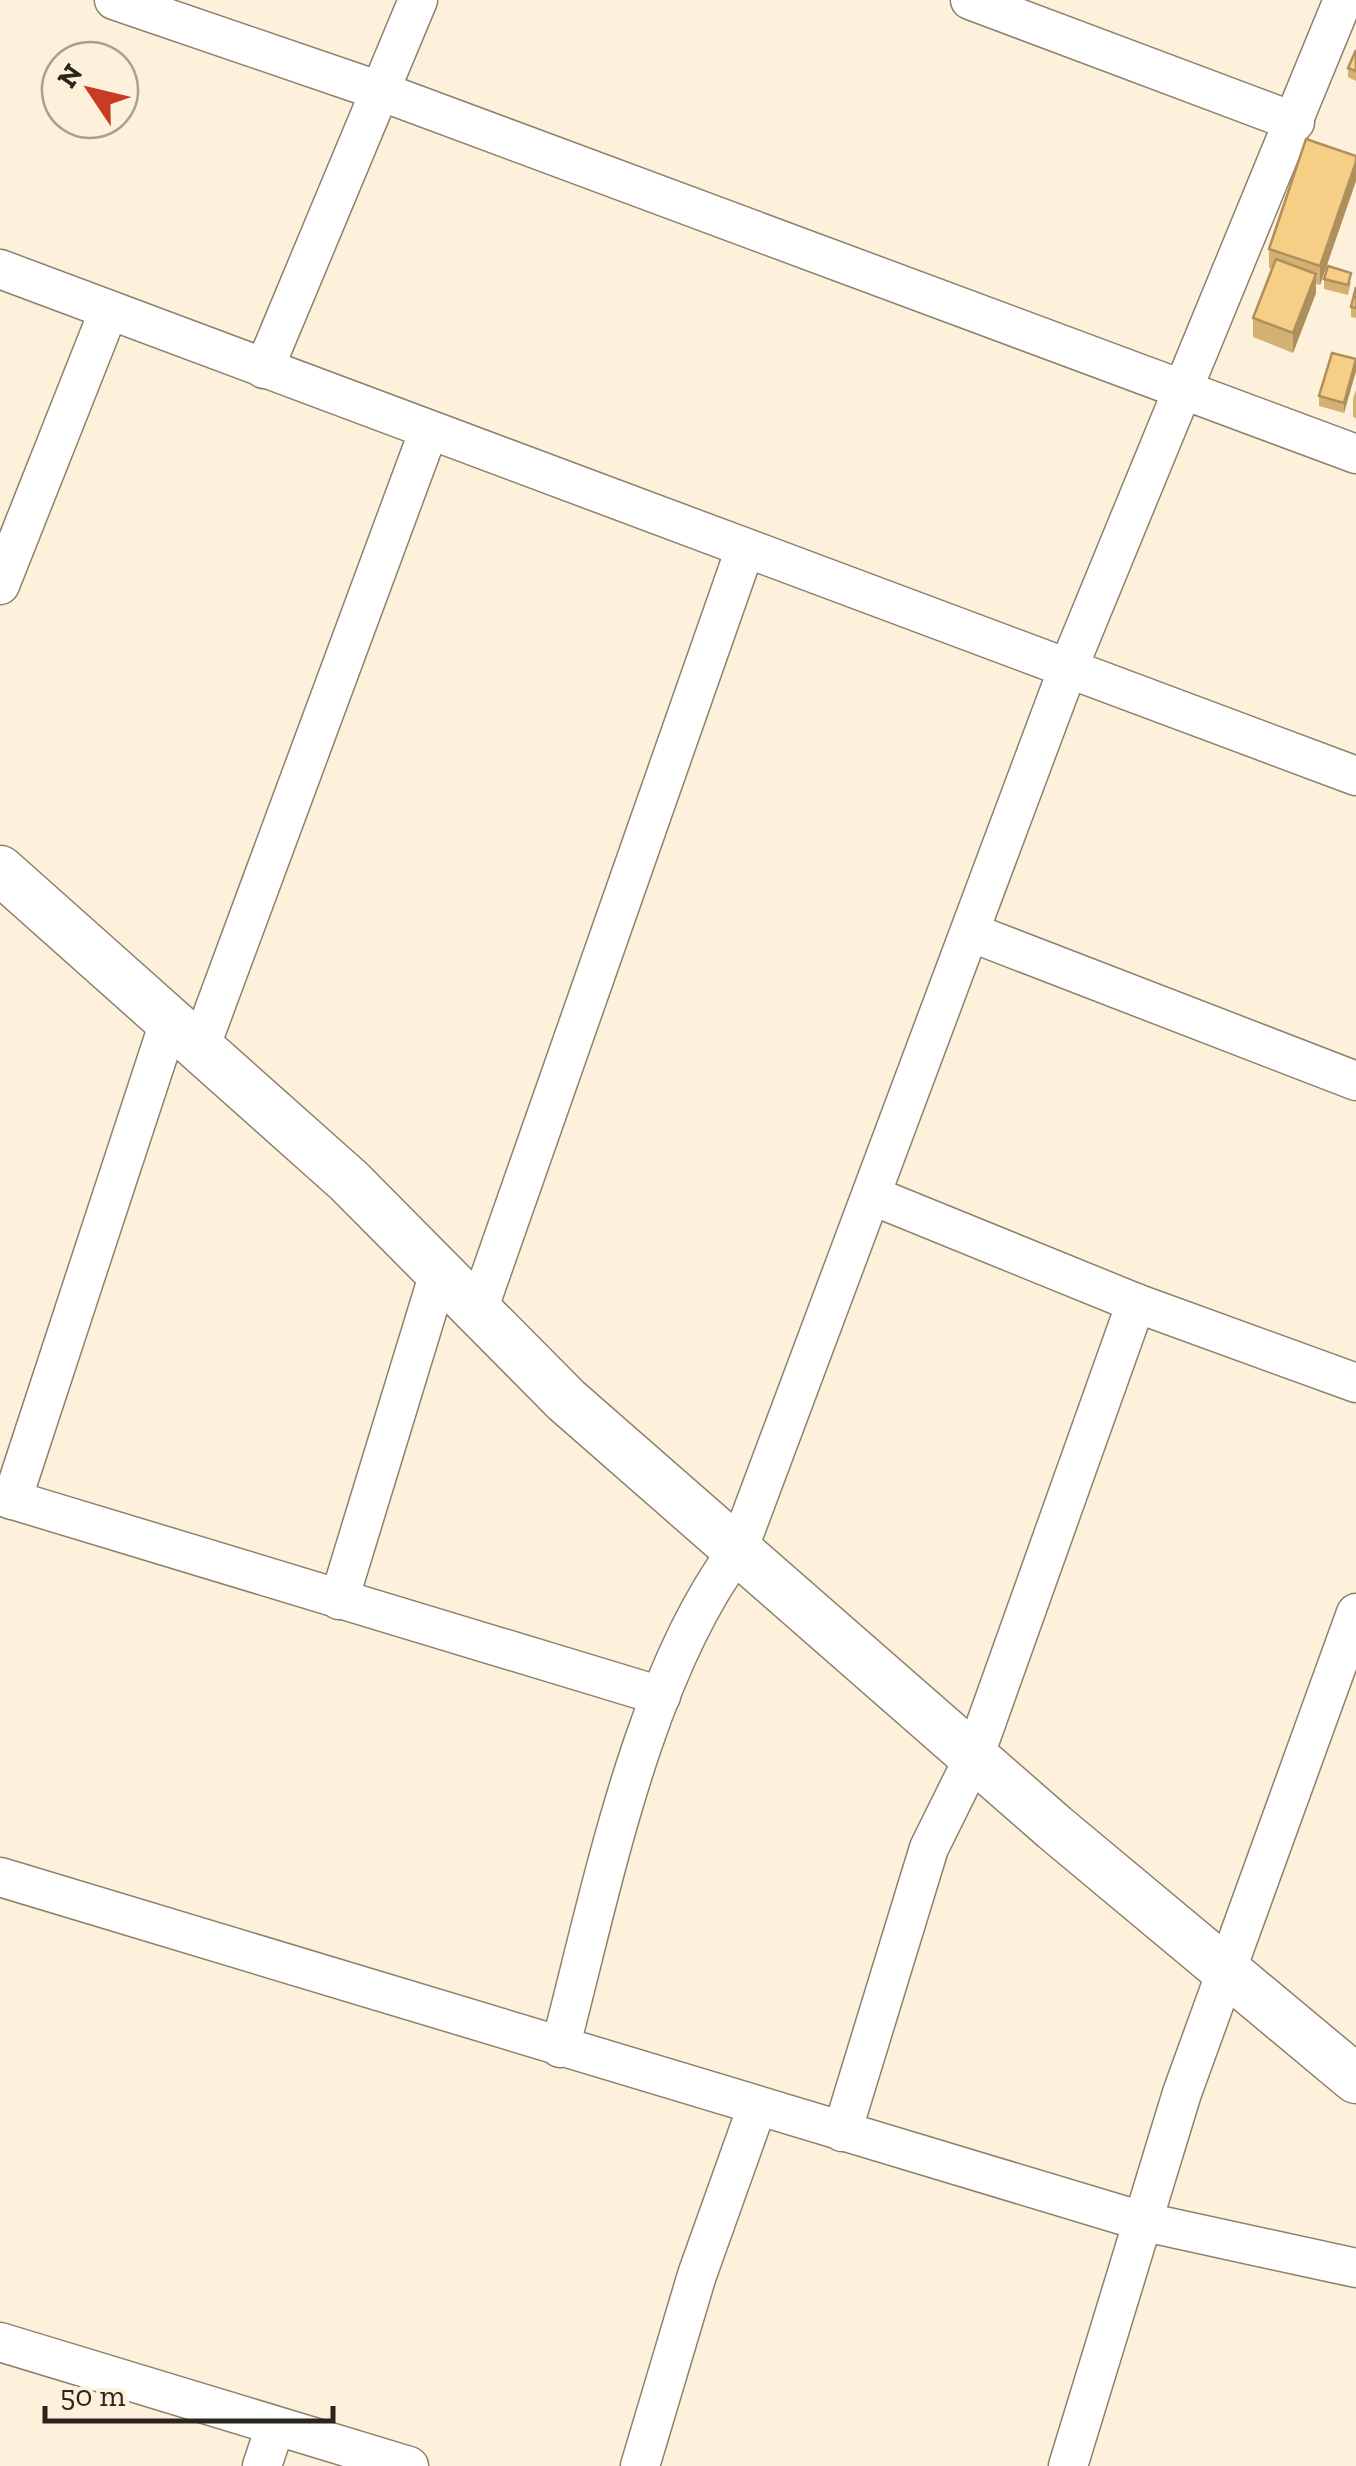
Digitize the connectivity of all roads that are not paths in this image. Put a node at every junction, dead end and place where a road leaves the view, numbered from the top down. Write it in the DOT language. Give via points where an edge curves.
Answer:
graph roads {
  1 [pos="114,0"];
  2 [pos="418,0"];
  3 [pos="1342,0"];
  4 [pos="974,1"];
  5 [pos="377,90"];
  6 [pos="1295,122"];
  7 [pos="0,269"];
  8 [pos="109,310"];
  9 [pos="264,369"];
  10 [pos="1184,392"];
  11 [pos="429,430"];
  12 [pos="1356,454"];
  13 [pos="746,550"];
  14 [pos="0,585"];
  15 [pos="1067,671"];
  16 [pos="1356,776"];
  17 [pos="0,870"];
  18 [pos="970,932"];
  19 [pos="185,1034"];
  20 [pos="1356,1082"];
  21 [pos="873,1196"];
  22 [pos="438,1276"];
  23 [pos="1136,1302"];
  24 [pos="477,1313"];
  25 [pos="1356,1384"];
  26 [pos="6,1498"];
  27 [pos="738,1550"];
  28 [pos="339,1600"];
  29 [pos="1356,1613"];
  30 [pos="661,1696"];
  31 [pos="974,1757"];
  32 [pos="0,1877"];
  33 [pos="1229,1974"];
  34 [pos="560,2048"];
  35 [pos="1356,2079"];
  36 [pos="757,2107"];
  37 [pos="842,2132"];
  38 [pos="1145,2222"];
  39 [pos="1356,2268"];
  40 [pos="0,2342"];
  41 [pos="274,2427"];
  42 [pos="262,2466"];
  43 [pos="409,2466"];
  44 [pos="640,2466"];
  45 [pos="1068,2466"];
  1 -- 5 [label="street"];
  2 -- 5 [label="street"];
  3 -- 6 [label="street"];
  4 -- 6 [label="street"];
  5 -- 9 [label="street"];
  5 -- 10 [label="street"];
  6 -- 10 [label="street"];
  7 -- 8 [label="street"];
  8 -- 9 [label="street"];
  8 -- 14 [label="street"];
  9 -- 11 [label="street"];
  10 -- 12 [label="street"];
  10 -- 15 [label="street"];
  11 -- 13 [label="street"];
  11 -- 19 [label="street"];
  13 -- 15 [label="street"];
  13 -- 24 [label="street"];
  15 -- 16 [label="street"];
  15 -- 18 [label="street"];
  17 -- 19 [label="main road"];
  18 -- 20 [label="street"];
  18 -- 21 [label="street"];
  19 -- 22 [label="main road" via="349,1181"];
  19 -- 26 [label="street"];
  21 -- 23 [label="street"];
  21 -- 27 [label="street"];
  22 -- 24 [label="main road"];
  22 -- 28 [label="street"];
  23 -- 25 [label="street"];
  23 -- 31 [label="street"];
  24 -- 27 [label="main road"];
  26 -- 28 [label="street"];
  27 -- 30 [label="street" via="695,1613"];
  27 -- 31 [label="main road"];
  28 -- 30 [label="street"];
  29 -- 33 [label="street"];
  30 -- 34 [label="street"];
  31 -- 33 [label="main road"];
  31 -- 37 [label="street" via="928,1848"];
  32 -- 34 [label="street"];
  33 -- 35 [label="main road"];
  33 -- 38 [label="street" via="1182,2094"];
  34 -- 36 [label="street"];
  36 -- 37 [label="street"];
  36 -- 44 [label="street"];
  37 -- 38 [label="street"];
  38 -- 39 [label="street"];
  38 -- 45 [label="street"];
  40 -- 41 [label="street"];
  41 -- 42 [label="street"];
  41 -- 43 [label="street"];
}
